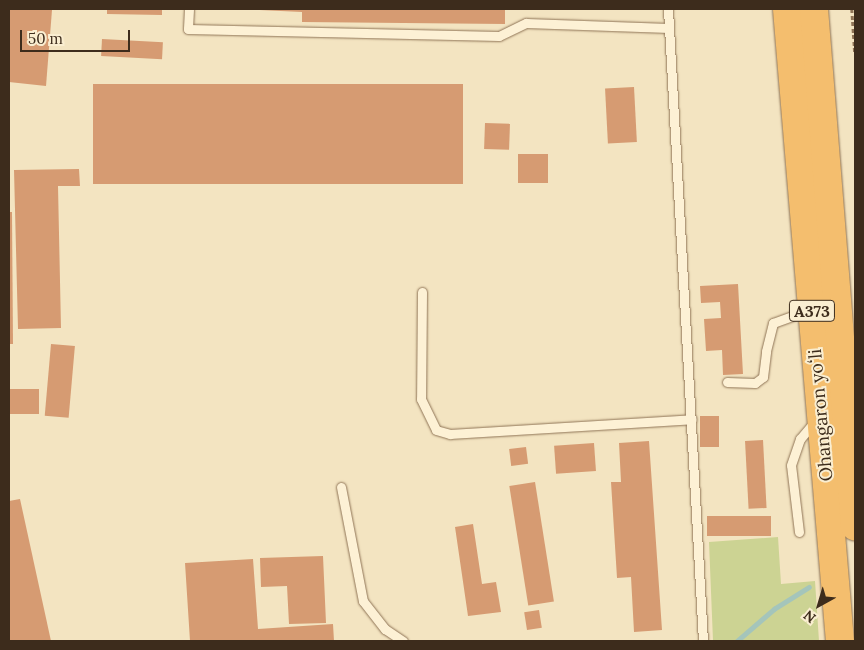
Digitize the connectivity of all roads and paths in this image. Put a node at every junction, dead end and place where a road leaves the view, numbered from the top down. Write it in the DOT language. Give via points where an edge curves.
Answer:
graph roads {
  1 [pos="189,9"];
  2 [pos="668,9"];
  3 [pos="787,9"];
  4 [pos="814,9"];
  5 [pos="852,9"];
  6 [pos="669,28"];
  7 [pos="855,54"];
  8 [pos="422,292"];
  9 [pos="812,309"];
  10 [pos="727,382"];
  11 [pos="821,416"];
  12 [pos="692,419"];
  13 [pos="341,487"];
  14 [pos="855,526"];
  15 [pos="799,532"];
  16 [pos="403,641"];
  17 [pos="703,641"];
  18 [pos="840,641"];
  1 -- 6 [label="lane" via="188,29 499,36 526,23"];
  2 -- 6 [label="lane"];
  3 -- 9 [label="highway, Ohangaron yoʻli / A373"];
  4 -- 14 [label="highway, Ohangaron yoʻli / A373"];
  5 -- 7 [label="path"];
  6 -- 12 [label="lane"];
  8 -- 12 [label="lane" via="421,399 436,430 450,434"];
  9 -- 10 [label="lane" via="773,324 763,377 755,382"];
  9 -- 11 [label="highway, Ohangaron yoʻli / A373"];
  11 -- 15 [label="lane" via="800,439 791,464"];
  11 -- 18 [label="highway, Ohangaron yoʻli / A373"];
  12 -- 17 [label="lane"];
  13 -- 16 [label="lane" via="363,601 386,629"];
}
